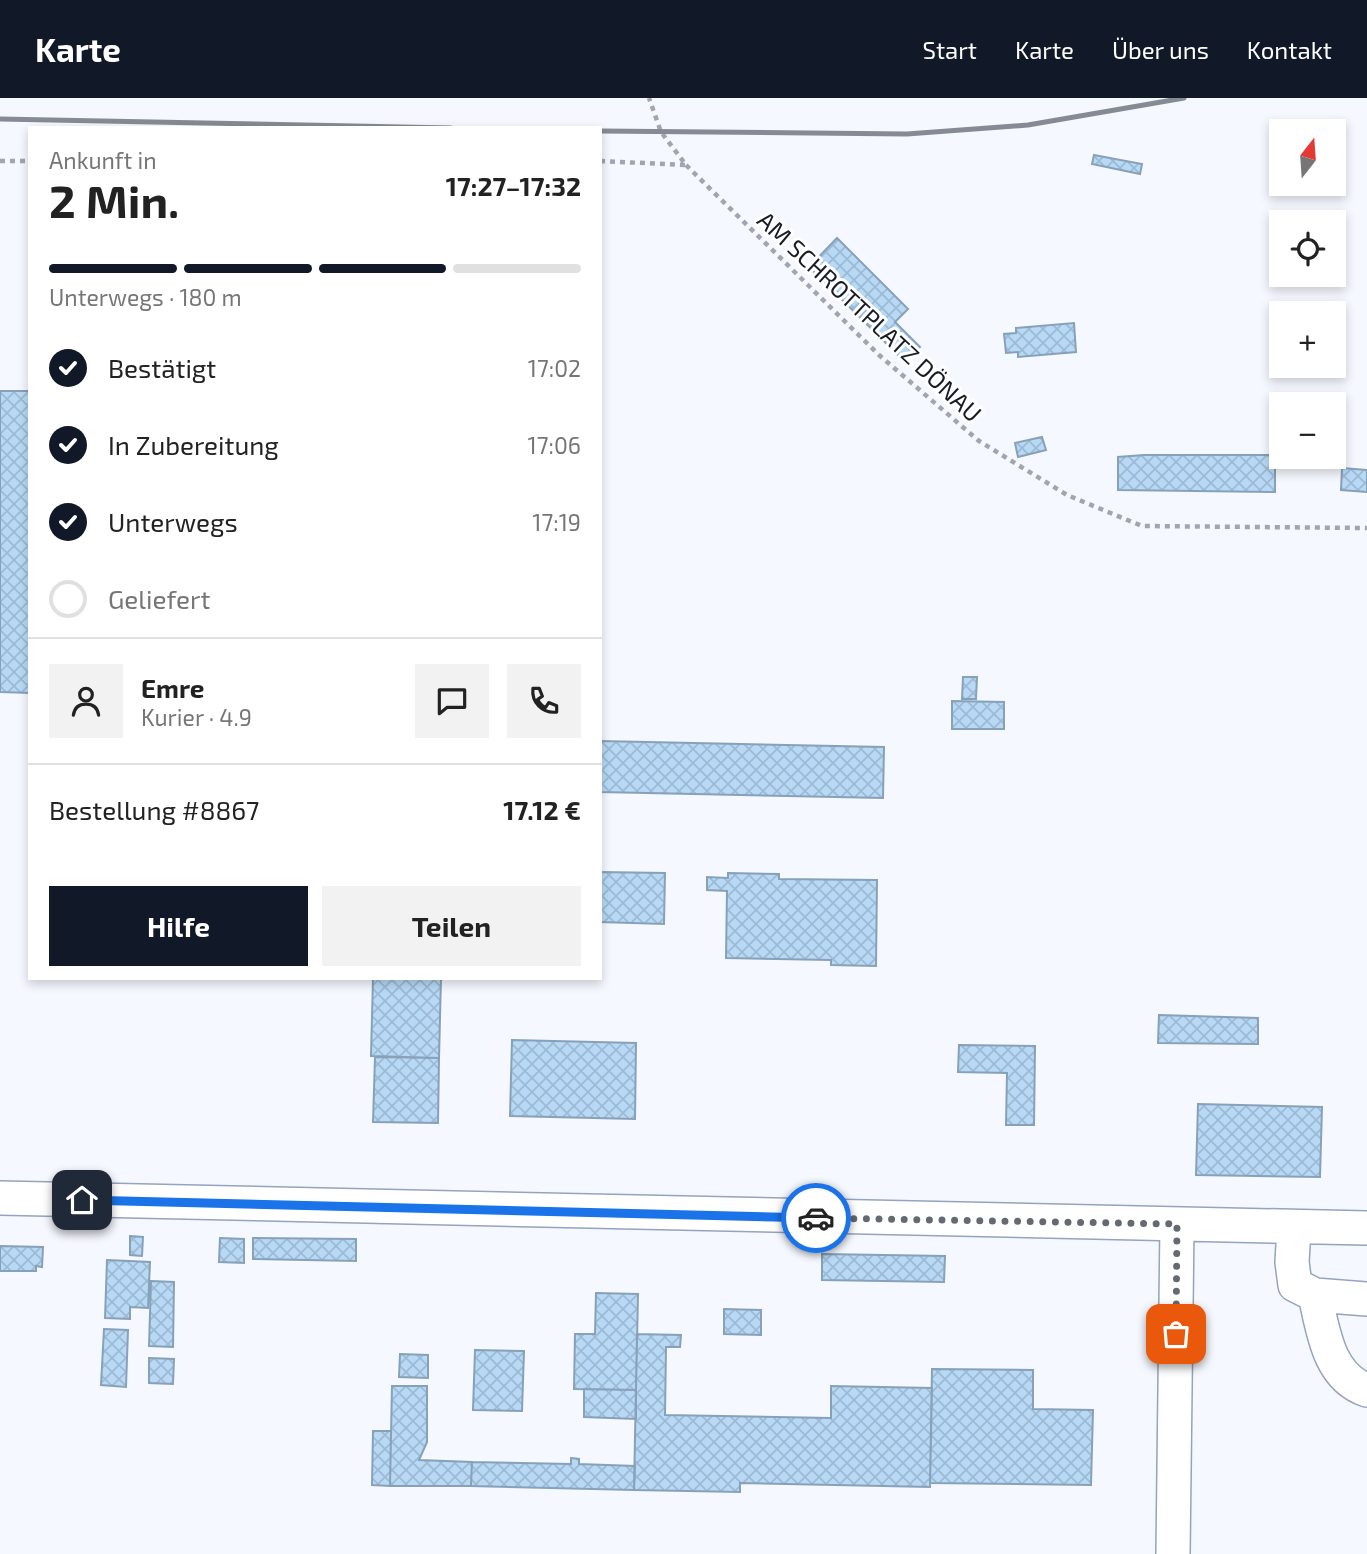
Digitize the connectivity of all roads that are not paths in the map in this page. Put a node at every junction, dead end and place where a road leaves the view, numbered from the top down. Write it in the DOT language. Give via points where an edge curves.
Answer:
graph roads {
  1 [pos="0,1198"];
  2 [pos="1177,1224"];
  3 [pos="1294,1227"];
  4 [pos="1367,1228"];
  5 [pos="1315,1295"];
  6 [pos="1367,1299"];
  7 [pos="1367,1390"];
  8 [pos="1173,1554"];
  1 -- 2 [label="street"];
  2 -- 3 [label="street"];
  2 -- 8 [label="street"];
  3 -- 4 [label="street"];
  3 -- 5 [label="street" via="1295,1285"];
  5 -- 6 [label="street"];
  5 -- 7 [label="street" via="1339,1373"];
}
